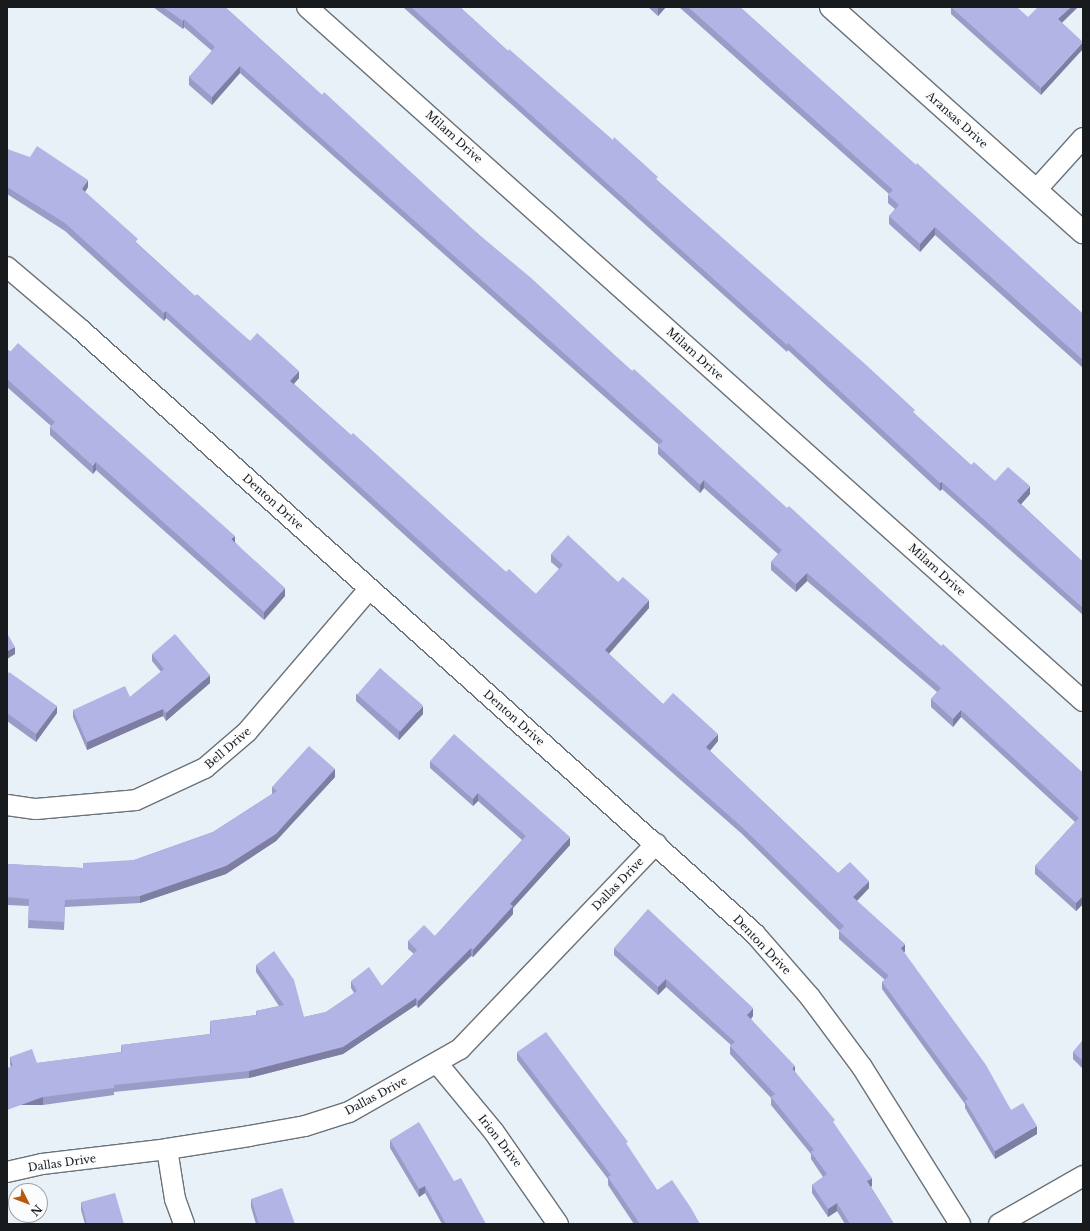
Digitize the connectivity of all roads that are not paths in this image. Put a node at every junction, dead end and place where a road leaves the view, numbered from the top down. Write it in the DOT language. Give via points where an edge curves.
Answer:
graph roads {
  1 [pos="307,7"];
  2 [pos="831,7"];
  3 [pos="1083,138"];
  4 [pos="1036,190"];
  5 [pos="1083,232"];
  6 [pos="7,267"];
  7 [pos="368,589"];
  8 [pos="1083,701"];
  9 [pos="7,805"];
  10 [pos="656,844"];
  11 [pos="437,1063"];
  12 [pos="167,1149"];
  13 [pos="7,1172"];
  14 [pos="1083,1176"];
  15 [pos="184,1224"];
  16 [pos="558,1224"];
  17 [pos="960,1224"];
  18 [pos="999,1224"];
  1 -- 8 [label="street, Milam Drive"];
  2 -- 4 [label="street, Aransas Drive"];
  3 -- 4 [label="street"];
  4 -- 5 [label="street, Aransas Drive"];
  6 -- 7 [label="street, Denton Drive" via="80,329"];
  7 -- 9 [label="street, Bell Drive" via="248,732 206,768 136,800 36,809"];
  7 -- 10 [label="street, Denton Drive"];
  10 -- 11 [label="street, Dallas Drive" via="460,1049"];
  10 -- 17 [label="street, Denton Drive" via="756,934 810,997 862,1067"];
  11 -- 12 [label="street, Dallas Drive" via="349,1112 305,1126"];
  11 -- 16 [label="street, Irion Drive" via="499,1138"];
  12 -- 13 [label="street, Dallas Drive" via="42,1164"];
  12 -- 15 [label="street" via="175,1199"];
  14 -- 18 [label="street"];
}
